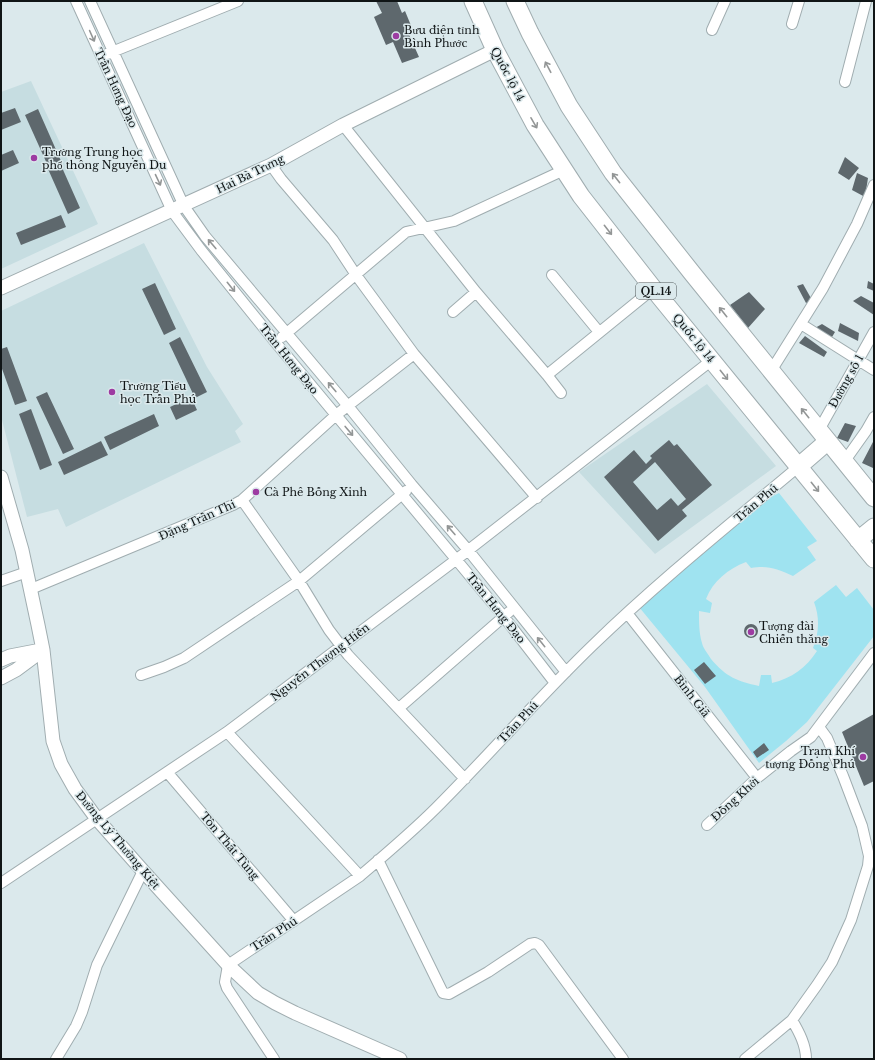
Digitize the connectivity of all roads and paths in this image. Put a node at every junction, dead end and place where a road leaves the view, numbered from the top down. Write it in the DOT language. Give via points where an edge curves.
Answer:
graph roads {
  1 [pos="76,1"];
  2 [pos="90,1"];
  3 [pos="238,1"];
  4 [pos="473,1"];
  5 [pos="516,1"];
  6 [pos="724,1"];
  7 [pos="799,1"];
  8 [pos="866,1"];
  9 [pos="792,24"];
  10 [pos="712,30"];
  11 [pos="495,50"];
  12 [pos="112,52"];
  13 [pos="101,57"];
  14 [pos="845,82"];
  15 [pos="344,125"];
  16 [pos="271,165"];
  17 [pos="564,170"];
  18 [pos="874,185"];
  19 [pos="178,208"];
  20 [pos="425,228"];
  21 [pos="356,275"];
  22 [pos="552,275"];
  23 [pos="1,288"];
  24 [pos="654,288"];
  25 [pos="476,292"];
  26 [pos="453,312"];
  27 [pos="801,324"];
  28 [pos="599,332"];
  29 [pos="874,332"];
  30 [pos="286,333"];
  31 [pos="276,343"];
  32 [pos="414,354"];
  33 [pos="712,360"];
  34 [pos="858,361"];
  35 [pos="874,370"];
  36 [pos="771,371"];
  37 [pos="547,375"];
  38 [pos="560,393"];
  39 [pos="348,406"];
  40 [pos="336,416"];
  41 [pos="874,417"];
  42 [pos="824,436"];
  43 [pos="844,462"];
  44 [pos="798,467"];
  45 [pos="1,477"];
  46 [pos="412,485"];
  47 [pos="402,495"];
  48 [pos="873,496"];
  49 [pos="537,498"];
  50 [pos="242,500"];
  51 [pos="874,527"];
  52 [pos="858,540"];
  53 [pos="468,550"];
  54 [pos="457,559"];
  55 [pos="874,559"];
  56 [pos="27,572"];
  57 [pos="1,581"];
  58 [pos="299,581"];
  59 [pos="31,589"];
  60 [pos="514,608"];
  61 [pos="627,613"];
  62 [pos="504,617"];
  63 [pos="341,647"];
  64 [pos="42,650"];
  65 [pos="874,653"];
  66 [pos="1,660"];
  67 [pos="566,672"];
  68 [pos="141,675"];
  69 [pos="1,678"];
  70 [pos="555,683"];
  71 [pos="399,708"];
  72 [pos="819,727"];
  73 [pos="227,732"];
  74 [pos="167,772"];
  75 [pos="465,778"];
  76 [pos="757,778"];
  77 [pos="97,819"];
  78 [pos="707,825"];
  79 [pos="871,856"];
  80 [pos="378,860"];
  81 [pos="143,871"];
  82 [pos="360,876"];
  83 [pos="1,883"];
  84 [pos="294,921"];
  85 [pos="228,965"];
  86 [pos="792,1020"];
  87 [pos="56,1059"];
  88 [pos="274,1059"];
  89 [pos="400,1059"];
  90 [pos="623,1059"];
  91 [pos="745,1059"];
  92 [pos="806,1059"];
  1 -- 13 [label="street, Trần Hưng Đạo, one-way"];
  2 -- 12 [label="street"];
  3 -- 12 [label="street"];
  4 -- 11 [label="highway, Quốc lộ 14 / QL.14"];
  36 -- 5 [label="highway, one-way" via="613,173 569,106"];
  6 -- 10 [label="street"];
  7 -- 9 [label="street"];
  8 -- 14 [label="street"];
  11 -- 15 [label="street, Hai Bà Trưng"];
  11 -- 17 [label="highway, Quốc lộ 14 / QL.14, one-way" via="535,125"];
  12 -- 13 [label="street"];
  12 -- 19 [label="street"];
  13 -- 19 [label="street, Trần Hưng Đạo, one-way"];
  15 -- 16 [label="street, Hai Bà Trưng"];
  15 -- 20 [label="street"];
  16 -- 19 [label="street, Hai Bà Trưng"];
  16 -- 21 [label="street" via="332,240"];
  17 -- 20 [label="street" via="454,221"];
  17 -- 24 [label="highway, Quốc lộ 14 / QL.14, one-way" via="581,196"];
  18 -- 27 [label="street" via="824,288"];
  19 -- 23 [label="street, Hai Bà Trưng"];
  30 -- 19 [label="street, one-way" via="205,236"];
  19 -- 31 [label="street, Trần Hưng Đạo, one-way" via="201,250"];
  20 -- 21 [label="street" via="406,232"];
  20 -- 25 [label="street"];
  21 -- 30 [label="street"];
  21 -- 32 [label="street"];
  22 -- 28 [label="street"];
  24 -- 28 [label="street"];
  24 -- 33 [label="highway, Quốc lộ 14 / QL.14"];
  25 -- 26 [label="street"];
  25 -- 37 [label="street"];
  27 -- 34 [label="street"];
  27 -- 36 [label="street"];
  28 -- 37 [label="street"];
  29 -- 34 [label="street, Đường số 1"];
  30 -- 31 [label="street"];
  39 -- 30 [label="street, one-way"];
  31 -- 40 [label="street, Trần Hưng Đạo"];
  32 -- 39 [label="street, Đặng Trần Thi"];
  32 -- 49 [label="street"];
  33 -- 44 [label="highway, Quốc lộ 14 / QL.14, one-way"];
  33 -- 49 [label="street, Nguyễn Thượng Hiền"];
  34 -- 35 [label="street"];
  34 -- 42 [label="street, Đường số 1"];
  42 -- 36 [label="highway, one-way"];
  37 -- 38 [label="street"];
  39 -- 40 [label="street, Đặng Trần Thi"];
  39 -- 46 [label="street"];
  40 -- 47 [label="street, Trần Hưng Đạo, one-way"];
  40 -- 50 [label="street, Đặng Trần Thi"];
  41 -- 43 [label="street"];
  42 -- 43 [label="highway"];
  42 -- 44 [label="highway"];
  43 -- 48 [label="highway"];
  44 -- 52 [label="highway, Quốc lộ 14 / QL.14, one-way"];
  44 -- 61 [label="street, Trần Phú"];
  45 -- 56 [label="street, Đường Lý Thường Kiệt"];
  46 -- 47 [label="street"];
  53 -- 46 [label="street, one-way"];
  47 -- 54 [label="street, Trần Hưng Đạo"];
  47 -- 58 [label="street"];
  49 -- 53 [label="street, Nguyễn Thượng Hiền"];
  50 -- 58 [label="street"];
  50 -- 59 [label="street, Đặng Trần Thi"];
  51 -- 52 [label="highway"];
  52 -- 55 [label="highway, Quốc lộ 14 / QL.14"];
  53 -- 54 [label="street, Nguyễn Thượng Hiền"];
  53 -- 60 [label="street"];
  54 -- 62 [label="street, Trần Hưng Đạo"];
  54 -- 63 [label="street, Nguyễn Thượng Hiền"];
  56 -- 57 [label="street"];
  56 -- 59 [label="street, Đường Lý Thường Kiệt"];
  58 -- 63 [label="street"];
  58 -- 68 [label="street" via="184,658"];
  59 -- 64 [label="street, Đường Lý Thường Kiệt"];
  60 -- 62 [label="street"];
  67 -- 60 [label="street, one-way"];
  61 -- 67 [label="street, Trần Phú"];
  61 -- 76 [label="street, Bình Giã"];
  62 -- 70 [label="street, Trần Hưng Đạo"];
  62 -- 71 [label="street"];
  63 -- 71 [label="street"];
  63 -- 73 [label="street, Nguyễn Thượng Hiền"];
  64 -- 66 [label="street"];
  64 -- 69 [label="street"];
  64 -- 77 [label="street, Đường Lý Thường Kiệt" via="52,741 75,790"];
  65 -- 72 [label="street, Đồng Khởi"];
  67 -- 70 [label="street, Trần Phú"];
  70 -- 75 [label="street, Trần Phú"];
  71 -- 75 [label="street"];
  72 -- 76 [label="street, Đồng Khởi" via="811,737"];
  72 -- 79 [label="street" via="827,738 843,776"];
  73 -- 74 [label="street, Nguyễn Thượng Hiền"];
  73 -- 82 [label="street"];
  74 -- 77 [label="street, Nguyễn Thượng Hiền"];
  74 -- 84 [label="street, Tôn Thất Tùng"];
  75 -- 80 [label="street, Trần Phú"];
  76 -- 78 [label="street, Đồng Khởi"];
  77 -- 81 [label="street, Đường Lý Thường Kiệt"];
  77 -- 83 [label="street, Nguyễn Thượng Hiền"];
  79 -- 86 [label="street" via="851,920 832,962"];
  80 -- 82 [label="street, Trần Phú"];
  80 -- 90 [label="street" via="443,993 449,994 535,943"];
  81 -- 85 [label="street, Đường Lý Thường Kiệt"];
  81 -- 87 [label="street" via="97,965 76,1026"];
  82 -- 84 [label="street, Trần Phú"];
  84 -- 85 [label="street, Trần Phú"];
  85 -- 88 [label="street" via="226,988"];
  85 -- 89 [label="street, Đường Lý Thường Kiệt" via="258,992 275,1003"];
  86 -- 91 [label="street"];
  86 -- 92 [label="street" via="800,1035"];
}
